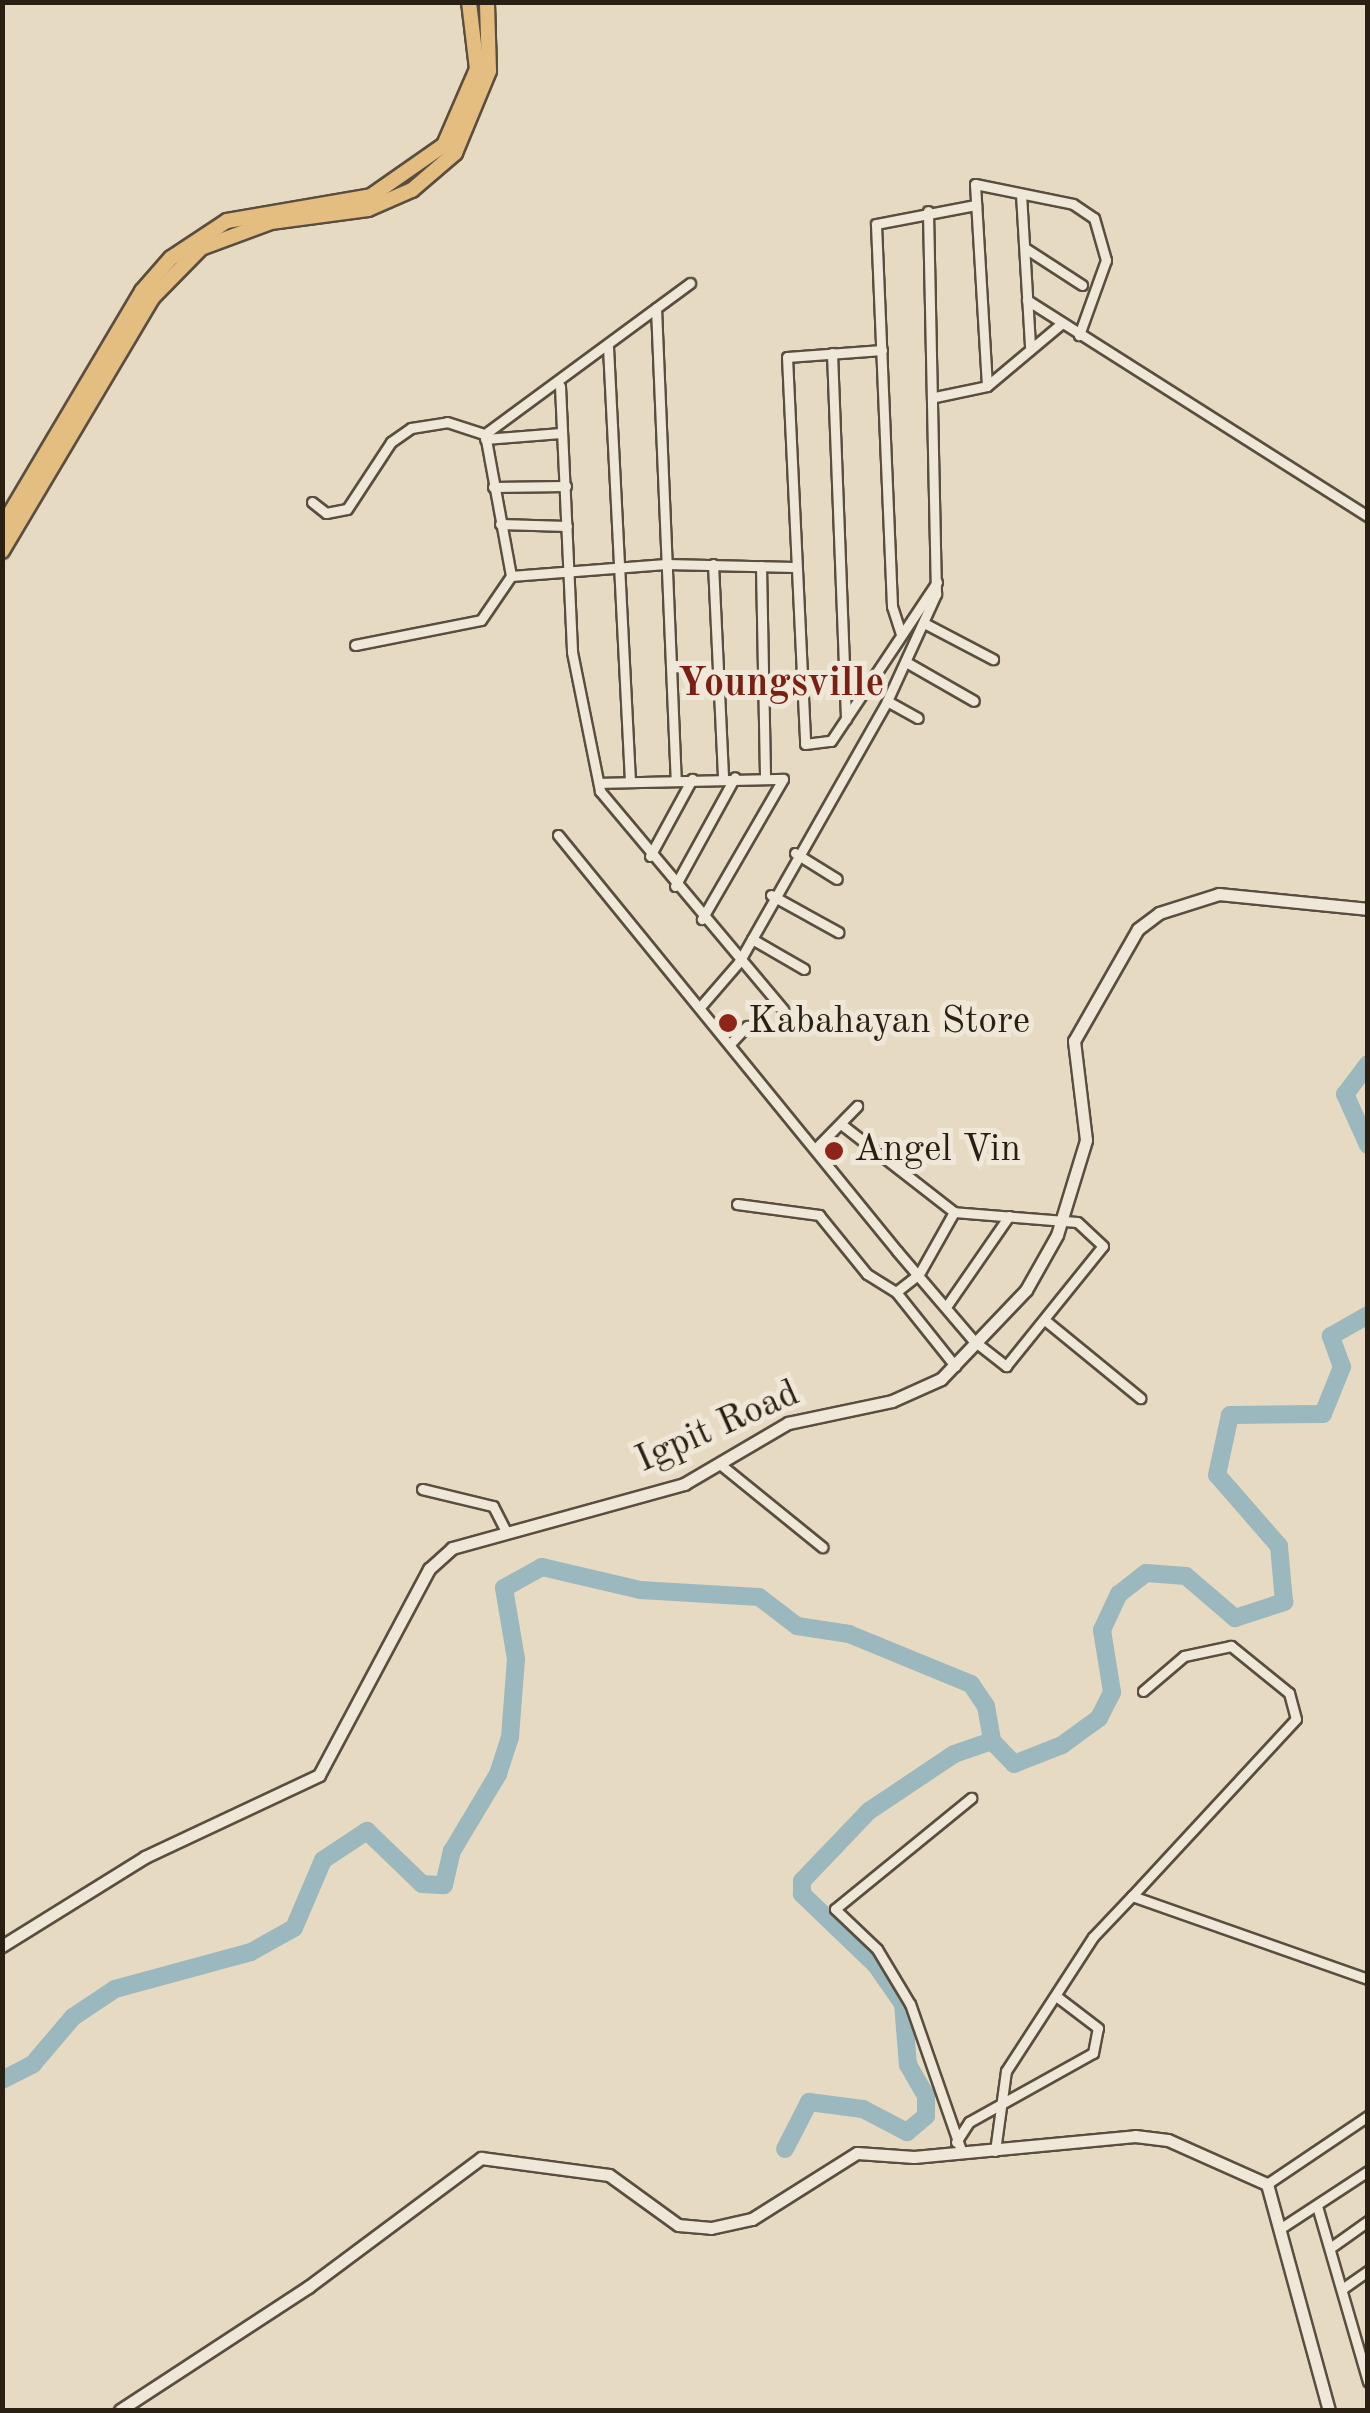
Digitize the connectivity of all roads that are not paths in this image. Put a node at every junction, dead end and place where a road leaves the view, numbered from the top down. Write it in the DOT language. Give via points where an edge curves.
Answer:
graph roads {
  1 [pos="469,2"];
  2 [pos="488,2"];
  3 [pos="1022,194"];
  4 [pos="976,205"];
  5 [pos="928,211"];
  6 [pos="1025,248"];
  7 [pos="690,283"];
  8 [pos="1082,284"];
  9 [pos="1027,300"];
  10 [pos="656,308"];
  11 [pos="1062,323"];
  12 [pos="1079,335"];
  13 [pos="608,346"];
  14 [pos="1030,348"];
  15 [pos="882,350"];
  16 [pos="832,353"];
  17 [pos="560,386"];
  18 [pos="988,386"];
  19 [pos="934,397"];
  20 [pos="562,433"];
  21 [pos="485,436"];
  22 [pos="566,486"];
  23 [pos="493,487"];
  24 [pos="312,502"];
  25 [pos="1368,516"];
  26 [pos="500,524"];
  27 [pos="567,526"];
  28 [pos="2,527"];
  29 [pos="2,550"];
  30 [pos="666,564"];
  31 [pos="712,564"];
  32 [pos="761,566"];
  33 [pos="794,566"];
  34 [pos="616,568"];
  35 [pos="569,572"];
  36 [pos="511,576"];
  37 [pos="938,579"];
  38 [pos="924,623"];
  39 [pos="902,634"];
  40 [pos="355,645"];
  41 [pos="993,659"];
  42 [pos="906,662"];
  43 [pos="886,701"];
  44 [pos="974,701"];
  45 [pos="918,718"];
  46 [pos="846,719"];
  47 [pos="765,775"];
  48 [pos="735,777"];
  49 [pos="723,778"];
  50 [pos="692,779"];
  51 [pos="676,780"];
  52 [pos="630,781"];
  53 [pos="600,784"];
  54 [pos="558,835"];
  55 [pos="795,854"];
  56 [pos="650,856"];
  57 [pos="837,879"];
  58 [pos="675,886"];
  59 [pos="772,895"];
  60 [pos="1368,908"];
  61 [pos="702,919"];
  62 [pos="838,932"];
  63 [pos="752,939"];
  64 [pos="739,962"];
  65 [pos="804,969"];
  66 [pos="700,1007"];
  67 [pos="783,1009"];
  68 [pos="748,1026"];
  69 [pos="730,1044"];
  70 [pos="858,1106"];
  71 [pos="842,1124"];
  72 [pos="816,1148"];
  73 [pos="736,1204"];
  74 [pos="954,1212"];
  75 [pos="1009,1216"];
  76 [pos="1064,1220"];
  77 [pos="919,1274"];
  78 [pos="896,1292"];
  79 [pos="948,1304"];
  80 [pos="1046,1321"];
  81 [pos="974,1342"];
  82 [pos="955,1366"];
  83 [pos="1140,1398"];
  84 [pos="720,1464"];
  85 [pos="422,1490"];
  86 [pos="505,1530"];
  87 [pos="822,1547"];
  88 [pos="1143,1691"];
  89 [pos="971,1798"];
  90 [pos="1132,1896"];
  91 [pos="2,1946"];
  92 [pos="1368,1978"];
  93 [pos="1056,1996"];
  94 [pos="996,2111"];
  95 [pos="1368,2116"];
  96 [pos="959,2148"];
  97 [pos="995,2151"];
  98 [pos="1368,2170"];
  99 [pos="1267,2184"];
  100 [pos="1317,2206"];
  101 [pos="1368,2221"];
  102 [pos="1281,2228"];
  103 [pos="1330,2248"];
  104 [pos="1368,2271"];
  105 [pos="1342,2288"];
  106 [pos="1368,2328"];
  107 [pos="1356,2336"];
  108 [pos="1368,2382"];
  109 [pos="120,2410"];
  110 [pos="1329,2410"];
  1 -- 28 [label="main road" via="477,69 444,145 371,196 227,221 172,258 142,291"];
  2 -- 29 [label="main road" via="489,71 455,153 412,190 368,210 271,222 201,248 152,298"];
  3 -- 4 [label="street" via="979,183"];
  3 -- 6 [label="street"];
  3 -- 12 [label="street" via="1073,204 1094,218 1106,260"];
  4 -- 5 [label="street"];
  4 -- 18 [label="street"];
  5 -- 15 [label="street" via="876,224"];
  5 -- 19 [label="street"];
  6 -- 8 [label="street"];
  6 -- 9 [label="street"];
  7 -- 10 [label="street"];
  9 -- 11 [label="street"];
  9 -- 14 [label="street"];
  10 -- 13 [label="street"];
  10 -- 30 [label="street"];
  11 -- 12 [label="street"];
  11 -- 14 [label="street"];
  12 -- 25 [label="street"];
  13 -- 17 [label="street"];
  13 -- 34 [label="street"];
  14 -- 18 [label="street"];
  15 -- 16 [label="street"];
  15 -- 39 [label="street" via="892,606"];
  16 -- 33 [label="street" via="787,357"];
  16 -- 46 [label="street"];
  17 -- 20 [label="street"];
  17 -- 21 [label="street"];
  18 -- 19 [label="street"];
  19 -- 37 [label="street"];
  20 -- 21 [label="street"];
  20 -- 22 [label="street"];
  21 -- 23 [label="street"];
  21 -- 24 [label="street" via="446,422 411,428 391,442 346,508 326,513"];
  22 -- 23 [label="street"];
  22 -- 27 [label="street"];
  23 -- 26 [label="street"];
  26 -- 27 [label="street"];
  26 -- 36 [label="street"];
  27 -- 35 [label="street"];
  30 -- 31 [label="street"];
  30 -- 34 [label="street"];
  30 -- 51 [label="street"];
  31 -- 32 [label="street"];
  31 -- 49 [label="street"];
  32 -- 33 [label="street"];
  32 -- 47 [label="street"];
  33 -- 46 [label="street" via="802,740 824,746"];
  34 -- 35 [label="street"];
  34 -- 52 [label="street"];
  35 -- 36 [label="street"];
  35 -- 53 [label="street" via="574,669"];
  36 -- 40 [label="street" via="481,620"];
  37 -- 38 [label="street"];
  37 -- 39 [label="street"];
  38 -- 41 [label="street"];
  38 -- 42 [label="street"];
  39 -- 46 [label="street"];
  42 -- 43 [label="street"];
  42 -- 44 [label="street"];
  43 -- 45 [label="street"];
  43 -- 55 [label="street"];
  47 -- 48 [label="street"];
  47 -- 61 [label="street" via="783,782"];
  48 -- 49 [label="street"];
  48 -- 58 [label="street"];
  49 -- 50 [label="street"];
  50 -- 51 [label="street"];
  50 -- 56 [label="street"];
  51 -- 52 [label="street"];
  52 -- 53 [label="street"];
  53 -- 56 [label="street"];
  54 -- 66 [label="street"];
  55 -- 57 [label="street"];
  55 -- 59 [label="street"];
  56 -- 58 [label="street"];
  58 -- 61 [label="street"];
  59 -- 62 [label="street"];
  59 -- 63 [label="street"];
  60 -- 76 [label="street, Igpit Road" via="1219,894 1159,913 1138,929 1074,1042 1086,1140"];
  61 -- 64 [label="street"];
  63 -- 64 [label="street"];
  63 -- 65 [label="street"];
  64 -- 66 [label="street"];
  64 -- 67 [label="street"];
  66 -- 69 [label="street"];
  68 -- 69 [label="street"];
  69 -- 72 [label="street"];
  70 -- 71 [label="street"];
  71 -- 72 [label="street"];
  71 -- 74 [label="street"];
  72 -- 77 [label="street"];
  73 -- 78 [label="street" via="819,1215 867,1274"];
  74 -- 75 [label="street"];
  74 -- 77 [label="street"];
  75 -- 76 [label="street"];
  75 -- 79 [label="street"];
  76 -- 80 [label="street" via="1083,1225 1104,1252"];
  76 -- 81 [label="street, Igpit Road" via="1026,1290"];
  77 -- 78 [label="street"];
  77 -- 79 [label="street"];
  78 -- 82 [label="street"];
  79 -- 81 [label="street"];
  80 -- 81 [label="street" via="1006,1366"];
  80 -- 83 [label="street"];
  81 -- 82 [label="street, Igpit Road"];
  82 -- 84 [label="street, Igpit Road" via="892,1401 788,1423"];
  84 -- 86 [label="street, Igpit Road" via="674,1487"];
  84 -- 87 [label="street"];
  85 -- 86 [label="street" via="492,1506"];
  86 -- 91 [label="street, Igpit Road" via="438,1557 330,1762 312,1780 175,1842"];
  88 -- 90 [label="street" via="1184,1656 1231,1646 1288,1693 1296,1719"];
  89 -- 96 [label="street" via="834,1908 878,1950 910,2004"];
  90 -- 92 [label="street"];
  90 -- 93 [label="street" via="1093,1937"];
  93 -- 94 [label="street" via="1006,2070"];
  93 -- 94 [label="street" via="1098,2028 1100,2040 1077,2065"];
  94 -- 96 [label="street" via="969,2122"];
  94 -- 97 [label="street"];
  95 -- 99 [label="street"];
  96 -- 97 [label="street"];
  96 -- 109 [label="street" via="857,2153 752,2219 712,2228 678,2225 608,2175 481,2158 308,2286"];
  97 -- 99 [label="street" via="1151,2136"];
  98 -- 100 [label="street"];
  99 -- 102 [label="street"];
  100 -- 102 [label="street"];
  100 -- 103 [label="street"];
  101 -- 103 [label="street"];
  102 -- 110 [label="street"];
  103 -- 105 [label="street"];
  104 -- 105 [label="street"];
  105 -- 107 [label="street"];
  106 -- 107 [label="street"];
  107 -- 108 [label="street"];
}
